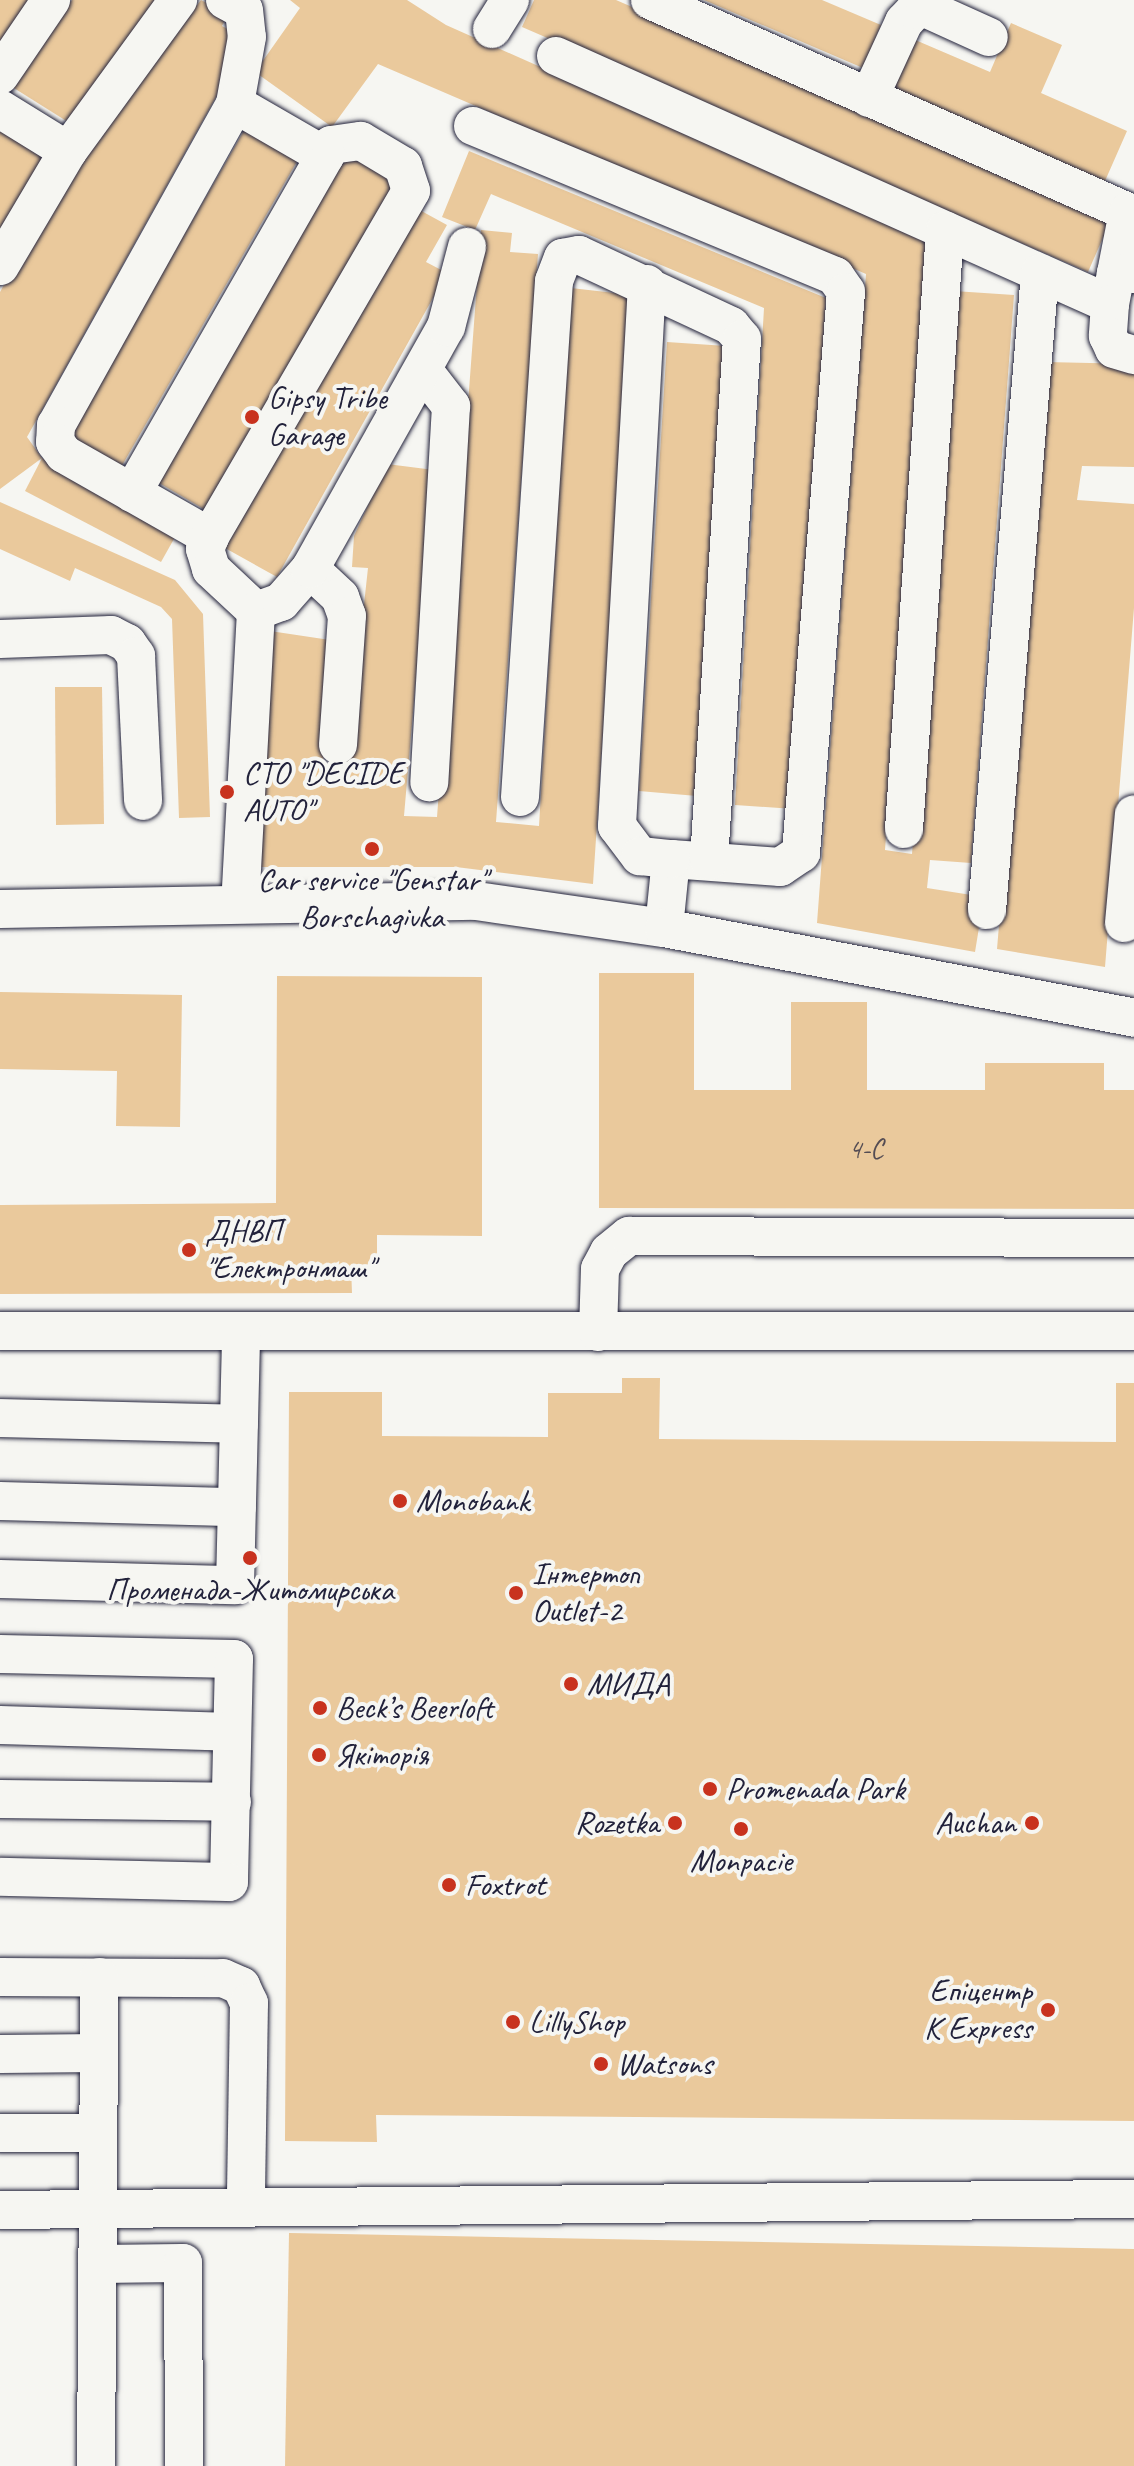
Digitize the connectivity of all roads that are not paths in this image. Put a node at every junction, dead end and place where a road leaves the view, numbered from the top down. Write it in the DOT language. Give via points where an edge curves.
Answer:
graph roads {
  1 [pos="51,0"];
  2 [pos="178,0"];
  3 [pos="225,0"];
  4 [pos="650,0"];
  5 [pos="989,37"];
  6 [pos="556,56"];
  7 [pos="0,75"];
  8 [pos="869,98"];
  9 [pos="235,104"];
  10 [pos="0,109"];
  11 [pos="473,126"];
  12 [pos="68,151"];
  13 [pos="325,156"];
  14 [pos="1131,201"];
  15 [pos="945,230"];
  16 [pos="467,247"];
  17 [pos="0,266"];
  18 [pos="1040,273"];
  19 [pos="647,284"];
  20 [pos="1120,284"];
  21 [pos="1134,355"];
  22 [pos="423,370"];
  23 [pos="132,493"];
  24 [pos="210,537"];
  25 [pos="310,569"];
  26 [pos="256,611"];
  27 [pos="0,639"];
  28 [pos="338,745"];
  29 [pos="429,782"];
  30 [pos="520,797"];
  31 [pos="143,801"];
  32 [pos="1134,814"];
  33 [pos="904,829"];
  34 [pos="671,859"];
  35 [pos="709,861"];
  36 [pos="1131,879"];
  37 [pos="240,903"];
  38 [pos="0,909"];
  39 [pos="987,910"];
  40 [pos="1124,923"];
  41 [pos="664,928"];
  42 [pos="1134,1018"];
  43 [pos="1134,1238"];
  44 [pos="0,1331"];
  45 [pos="1134,1331"];
  46 [pos="241,1332"];
  47 [pos="598,1332"];
  48 [pos="0,1418"];
  49 [pos="239,1424"];
  50 [pos="0,1501"];
  51 [pos="237,1507"];
  52 [pos="0,1579"];
  53 [pos="0,1654"];
  54 [pos="0,1725"];
  55 [pos="232,1732"];
  56 [pos="0,1799"];
  57 [pos="232,1802"];
  58 [pos="0,1877"];
  59 [pos="0,1977"];
  60 [pos="99,1977"];
  61 [pos="99,2053"];
  62 [pos="0,2054"];
  63 [pos="0,2133"];
  64 [pos="98,2133"];
  65 [pos="1134,2199"];
  66 [pos="246,2204"];
  67 [pos="98,2206"];
  68 [pos="0,2210"];
  69 [pos="97,2264"];
  70 [pos="96,2466"];
  71 [pos="184,2466"];
  1 -- 7 [label="lane"];
  2 -- 12 [label="lane"];
  3 -- 9 [label="lane" via="244,10 247,37"];
  4 -- 8 [label="lane"];
  5 -- 8 [label="lane" via="925,8 915,10 904,22"];
  6 -- 15 [label="lane"];
  8 -- 14 [label="lane"];
  9 -- 13 [label="lane"];
  9 -- 23 [label="lane" via="56,425 55,442 64,454"];
  10 -- 12 [label="lane"];
  11 -- 35 [label="lane" via="835,276 846,292 801,853 780,867"];
  12 -- 17 [label="lane"];
  13 -- 23 [label="lane"];
  13 -- 24 [label="lane" via="331,145 361,141 403,166 411,191"];
  14 -- 20 [label="lane"];
  15 -- 18 [label="lane"];
  15 -- 33 [label="lane"];
  16 -- 22 [label="lane" via="446,327"];
  18 -- 20 [label="lane"];
  18 -- 39 [label="lane"];
  19 -- 30 [label="lane" via="579,255 563,258 554,281"];
  19 -- 34 [label="lane" via="617,826 640,856"];
  19 -- 35 [label="lane" via="731,326 742,339"];
  20 -- 21 [label="lane" via="1108,336 1114,349"];
  22 -- 25 [label="lane"];
  22 -- 29 [label="lane" via="451,406"];
  23 -- 24 [label="lane"];
  24 -- 26 [label="lane" via="205,549 211,569"];
  25 -- 26 [label="lane" via="281,602"];
  25 -- 28 [label="lane" via="340,597 347,616"];
  26 -- 37 [label="lane"];
  27 -- 31 [label="lane" via="111,635 127,643 136,656"];
  32 -- 36 [label="lane"];
  34 -- 35 [label="lane"];
  34 -- 41 [label="lane"];
  36 -- 40 [label="lane"];
  37 -- 38 [label="lane"];
  37 -- 41 [label="lane" via="476,901"];
  41 -- 42 [label="lane"];
  43 -- 47 [label="lane" via="629,1236 609,1252 600,1269"];
  44 -- 46 [label="lane"];
  45 -- 47 [label="lane"];
  46 -- 47 [label="lane"];
  46 -- 49 [label="lane"];
  48 -- 49 [label="lane"];
  49 -- 51 [label="lane"];
  50 -- 51 [label="lane"];
  51 -- 52 [label="lane" via="235,1585"];
  53 -- 55 [label="lane" via="234,1659"];
  54 -- 55 [label="lane"];
  55 -- 57 [label="lane"];
  56 -- 57 [label="lane"];
  57 -- 58 [label="lane" via="229,1882"];
  59 -- 60 [label="lane"];
  60 -- 61 [label="lane"];
  60 -- 66 [label="lane" via="223,1978 241,1986 249,2003"];
  61 -- 62 [label="lane"];
  61 -- 64 [label="lane"];
  63 -- 64 [label="lane"];
  64 -- 67 [label="lane"];
  65 -- 66 [label="lane"];
  66 -- 67 [label="lane"];
  67 -- 68 [label="lane"];
  67 -- 69 [label="lane"];
  69 -- 70 [label="lane"];
  69 -- 71 [label="lane" via="183,2263"];
}
